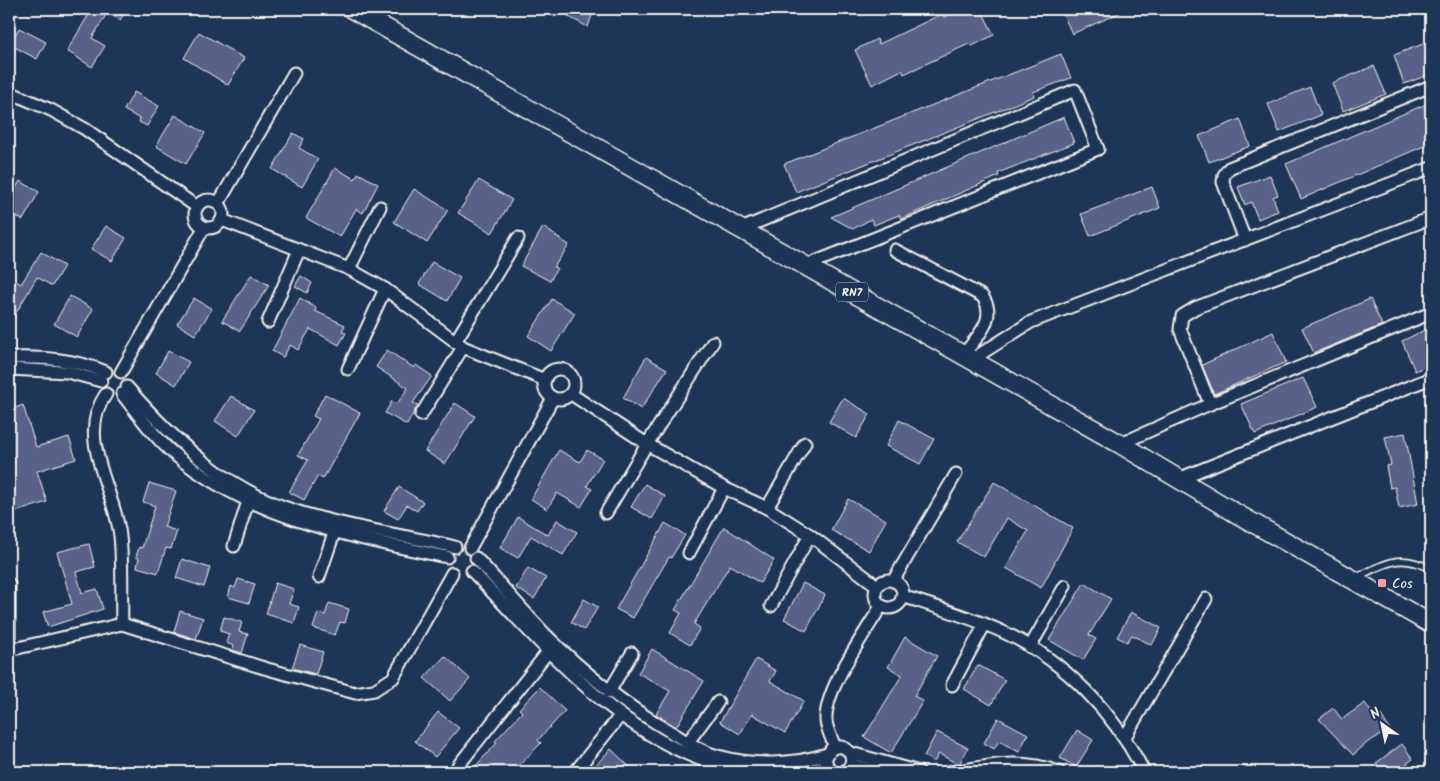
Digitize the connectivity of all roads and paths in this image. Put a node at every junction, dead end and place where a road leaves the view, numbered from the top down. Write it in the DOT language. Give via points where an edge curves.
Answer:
graph roads {
  1 [pos="352,9"];
  2 [pos="294,73"];
  3 [pos="1431,86"];
  4 [pos="9,92"];
  5 [pos="1431,168"];
  6 [pos="218,204"];
  7 [pos="197,206"];
  8 [pos="380,207"];
  9 [pos="1431,218"];
  10 [pos="222,220"];
  11 [pos="204,228"];
  12 [pos="742,229"];
  13 [pos="518,238"];
  14 [pos="1245,240"];
  15 [pos="300,250"];
  16 [pos="895,250"];
  17 [pos="805,266"];
  18 [pos="349,269"];
  19 [pos="385,289"];
  20 [pos="1431,313"];
  21 [pos="268,322"];
  22 [pos="713,342"];
  23 [pos="459,344"];
  24 [pos="967,357"];
  25 [pos="9,358"];
  26 [pos="9,369"];
  27 [pos="348,369"];
  28 [pos="122,372"];
  29 [pos="103,377"];
  30 [pos="1431,378"];
  31 [pos="545,380"];
  32 [pos="124,390"];
  33 [pos="106,394"];
  34 [pos="570,394"];
  35 [pos="553,398"];
  36 [pos="1210,404"];
  37 [pos="421,415"];
  38 [pos="805,443"];
  39 [pos="647,444"];
  40 [pos="1120,444"];
  41 [pos="956,474"];
  42 [pos="1178,479"];
  43 [pos="724,488"];
  44 [pos="248,501"];
  45 [pos="767,508"];
  46 [pos="606,514"];
  47 [pos="336,528"];
  48 [pos="810,535"];
  49 [pos="234,546"];
  50 [pos="455,547"];
  51 [pos="473,553"];
  52 [pos="689,553"];
  53 [pos="447,557"];
  54 [pos="1431,569"];
  55 [pos="472,571"];
  56 [pos="452,573"];
  57 [pos="319,577"];
  58 [pos="1350,580"];
  59 [pos="893,581"];
  60 [pos="9,584"];
  61 [pos="877,586"];
  62 [pos="1065,586"];
  63 [pos="902,596"];
  64 [pos="1206,599"];
  65 [pos="771,606"];
  66 [pos="882,606"];
  67 [pos="122,624"];
  68 [pos="984,624"];
  69 [pos="1431,624"];
  70 [pos="1030,648"];
  71 [pos="547,653"];
  72 [pos="632,653"];
  73 [pos="952,685"];
  74 [pos="609,692"];
  75 [pos="718,702"];
  76 [pos="620,716"];
  77 [pos="1125,737"];
  78 [pos="688,742"];
  79 [pos="831,750"];
  80 [pos="849,763"];
  81 [pos="458,766"];
  82 [pos="704,768"];
  83 [pos="830,770"];
  84 [pos="575,772"];
  85 [pos="740,772"];
  86 [pos="803,772"];
  87 [pos="883,772"];
  88 [pos="919,772"];
  89 [pos="948,772"];
  90 [pos="1059,772"];
  91 [pos="1144,772"];
  1 -- 12 [label="main road, RN7"];
  2 -- 6 [label="street"];
  3 -- 14 [label="street" via="1229,168 1223,182"];
  4 -- 7 [label="street" via="85,129"];
  5 -- 14 [label="street"];
  6 -- 7 [label="street" via="206,200"];
  6 -- 10 [label="street" via="223,213"];
  7 -- 11 [label="street" via="195,216"];
  8 -- 18 [label="street"];
  9 -- 36 [label="street" via="1195,308 1182,316 1180,329"];
  10 -- 11 [label="street" via="216,226"];
  10 -- 15 [label="street"];
  11 -- 28 [label="street"];
  12 -- 17 [label="main road, RN7"];
  12 -- 17 [label="street" via="1075,90 1098,149"];
  13 -- 23 [label="street"];
  14 -- 24 [label="street" via="1031,322"];
  15 -- 18 [label="street"];
  15 -- 21 [label="street"];
  16 -- 24 [label="street" via="985,300 989,311 987,322"];
  17 -- 24 [label="main road, RN7"];
  18 -- 19 [label="street"];
  19 -- 23 [label="street"];
  19 -- 27 [label="street"];
  20 -- 36 [label="street"];
  22 -- 39 [label="street"];
  23 -- 31 [label="street"];
  23 -- 37 [label="street"];
  24 -- 40 [label="main road, RN7"];
  25 -- 29 [label="street" via="63,359 86,364"];
  26 -- 29 [label="street"];
  28 -- 29 [label="street" via="115,370"];
  28 -- 32 [label="street" via="126,378"];
  29 -- 33 [label="street"];
  30 -- 42 [label="street"];
  31 -- 34 [label="street" via="550,372 564,370 574,380"];
  31 -- 35 [label="street" via="546,390"];
  32 -- 33 [label="street" via="115,396"];
  32 -- 44 [label="street" via="174,454"];
  32 -- 47 [label="street" via="212,469 257,496"];
  33 -- 67 [label="street" via="94,421 95,448 120,536"];
  34 -- 35 [label="street"];
  34 -- 39 [label="street"];
  35 -- 51 [label="street"];
  36 -- 40 [label="street"];
  38 -- 45 [label="street"];
  39 -- 43 [label="street"];
  39 -- 46 [label="street"];
  40 -- 42 [label="main road, RN7"];
  41 -- 59 [label="street"];
  42 -- 58 [label="main road, RN7"];
  43 -- 45 [label="street"];
  43 -- 52 [label="street"];
  44 -- 47 [label="street"];
  44 -- 49 [label="street"];
  45 -- 48 [label="street"];
  47 -- 50 [label="street"];
  47 -- 53 [label="street"];
  47 -- 57 [label="street"];
  48 -- 61 [label="street"];
  48 -- 65 [label="street"];
  50 -- 51 [label="street" via="465,546"];
  50 -- 53 [label="street"];
  51 -- 55 [label="street"];
  51 -- 74 [label="street" via="545,634"];
  53 -- 56 [label="street" via="447,566"];
  54 -- 58 [label="lane" via="1410,560 1395,560"];
  55 -- 56 [label="street" via="462,576"];
  55 -- 71 [label="street"];
  56 -- 67 [label="street" via="393,678 374,690 355,693"];
  58 -- 69 [label="main road, RN7"];
  59 -- 61 [label="street"];
  59 -- 63 [label="street" via="902,589"];
  60 -- 67 [label="street" via="9,650"];
  61 -- 66 [label="street" via="876,600"];
  62 -- 70 [label="street"];
  63 -- 66 [label="street" via="896,606"];
  63 -- 68 [label="street"];
  64 -- 77 [label="street"];
  66 -- 79 [label="street" via="833,688 826,722"];
  68 -- 70 [label="street" via="1005,632"];
  68 -- 73 [label="street"];
  70 -- 77 [label="street" via="1087,692"];
  71 -- 76 [label="street"];
  71 -- 81 [label="street"];
  72 -- 74 [label="street"];
  74 -- 78 [label="street"];
  75 -- 78 [label="street"];
  76 -- 82 [label="street"];
  76 -- 84 [label="street"];
  77 -- 91 [label="street"];
  78 -- 79 [label="street" via="717,756 759,762 789,763"];
  79 -- 80 [label="street" via="846,748"];
  79 -- 83 [label="street" via="825,759"];
  80 -- 87 [label="street"];
  80 -- 88 [label="street"];
  82 -- 85 [label="street"];
  83 -- 86 [label="street"];
  89 -- 90 [label="street" via="1007,762"];
}
